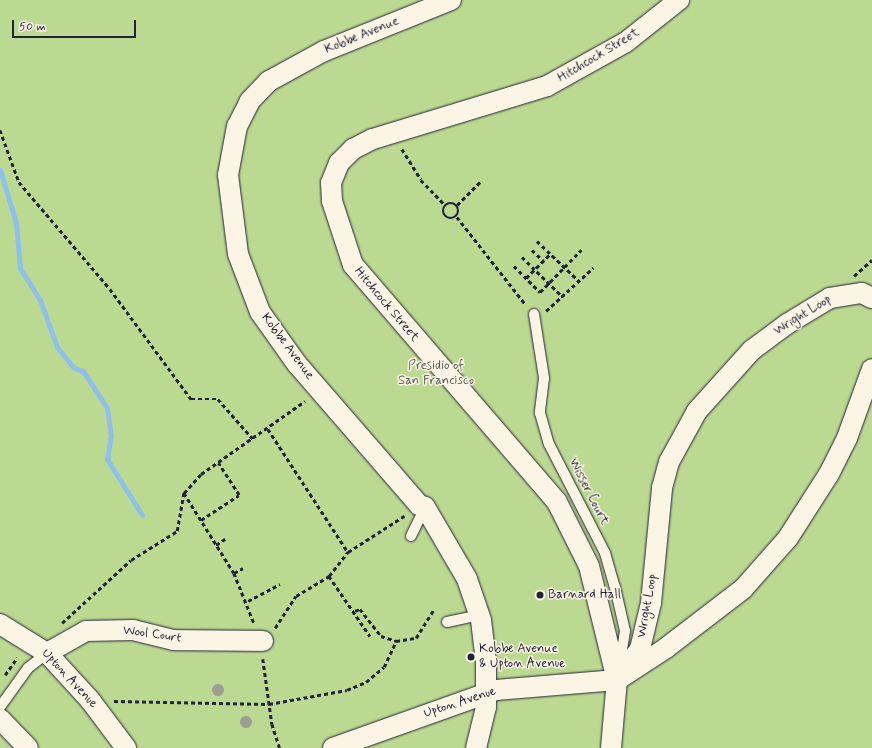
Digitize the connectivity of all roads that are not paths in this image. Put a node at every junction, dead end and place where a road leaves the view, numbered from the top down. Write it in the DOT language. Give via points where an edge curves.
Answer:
graph roads {
  1 [pos="451,0"];
  2 [pos="679,0"];
  3 [pos="872,298"];
  4 [pos="534,314"];
  5 [pos="872,369"];
  6 [pos="425,507"];
  7 [pos="411,536"];
  8 [pos="479,615"];
  9 [pos="447,622"];
  10 [pos="0,624"];
  11 [pos="263,641"];
  12 [pos="47,653"];
  13 [pos="617,680"];
  14 [pos="486,692"];
  15 [pos="0,707"];
  16 [pos="0,719"];
  17 [pos="28,748"];
  18 [pos="126,748"];
  19 [pos="333,748"];
  20 [pos="476,748"];
  21 [pos="611,748"];
  1 -- 6 [label="street, Kobbe Avenue" via="324,52 269,81 250,101 237,126 228,175 238,254 260,312 297,364 419,505"];
  2 -- 13 [label="street, Hitchcock Street" via="626,42 575,73 517,97 392,134 353,150 339,164 331,183 332,202 347,253 361,278 557,502 589,566"];
  3 -- 13 [label="street, Wright Loop" via="862,293 830,298 787,324 752,350 697,411 669,462 662,488 651,603 640,649"];
  4 -- 13 [label="lane, Wisser Court" via="544,378 540,413 549,444 605,553 625,631"];
  5 -- 13 [label="street, Wright Loop" via="847,438 829,474 767,564 715,613"];
  6 -- 7 [label="lane"];
  6 -- 8 [label="street, Kobbe Avenue" via="458,560"];
  8 -- 9 [label="lane"];
  8 -- 14 [label="street, Kobbe Avenue" via="484,641"];
  10 -- 12 [label="street, Upton Avenue"];
  11 -- 12 [label="street, Wool Court" via="174,640 133,630 86,631"];
  12 -- 15 [label="lane" via="28,668"];
  12 -- 18 [label="street, Upton Avenue" via="90,700"];
  13 -- 14 [label="street, Upton Avenue"];
  13 -- 21 [label="street, Hitchcock Street"];
  14 -- 19 [label="street, Upton Avenue"];
  14 -- 20 [label="street, Kobbe Avenue"];
  16 -- 17 [label="street"];
}
